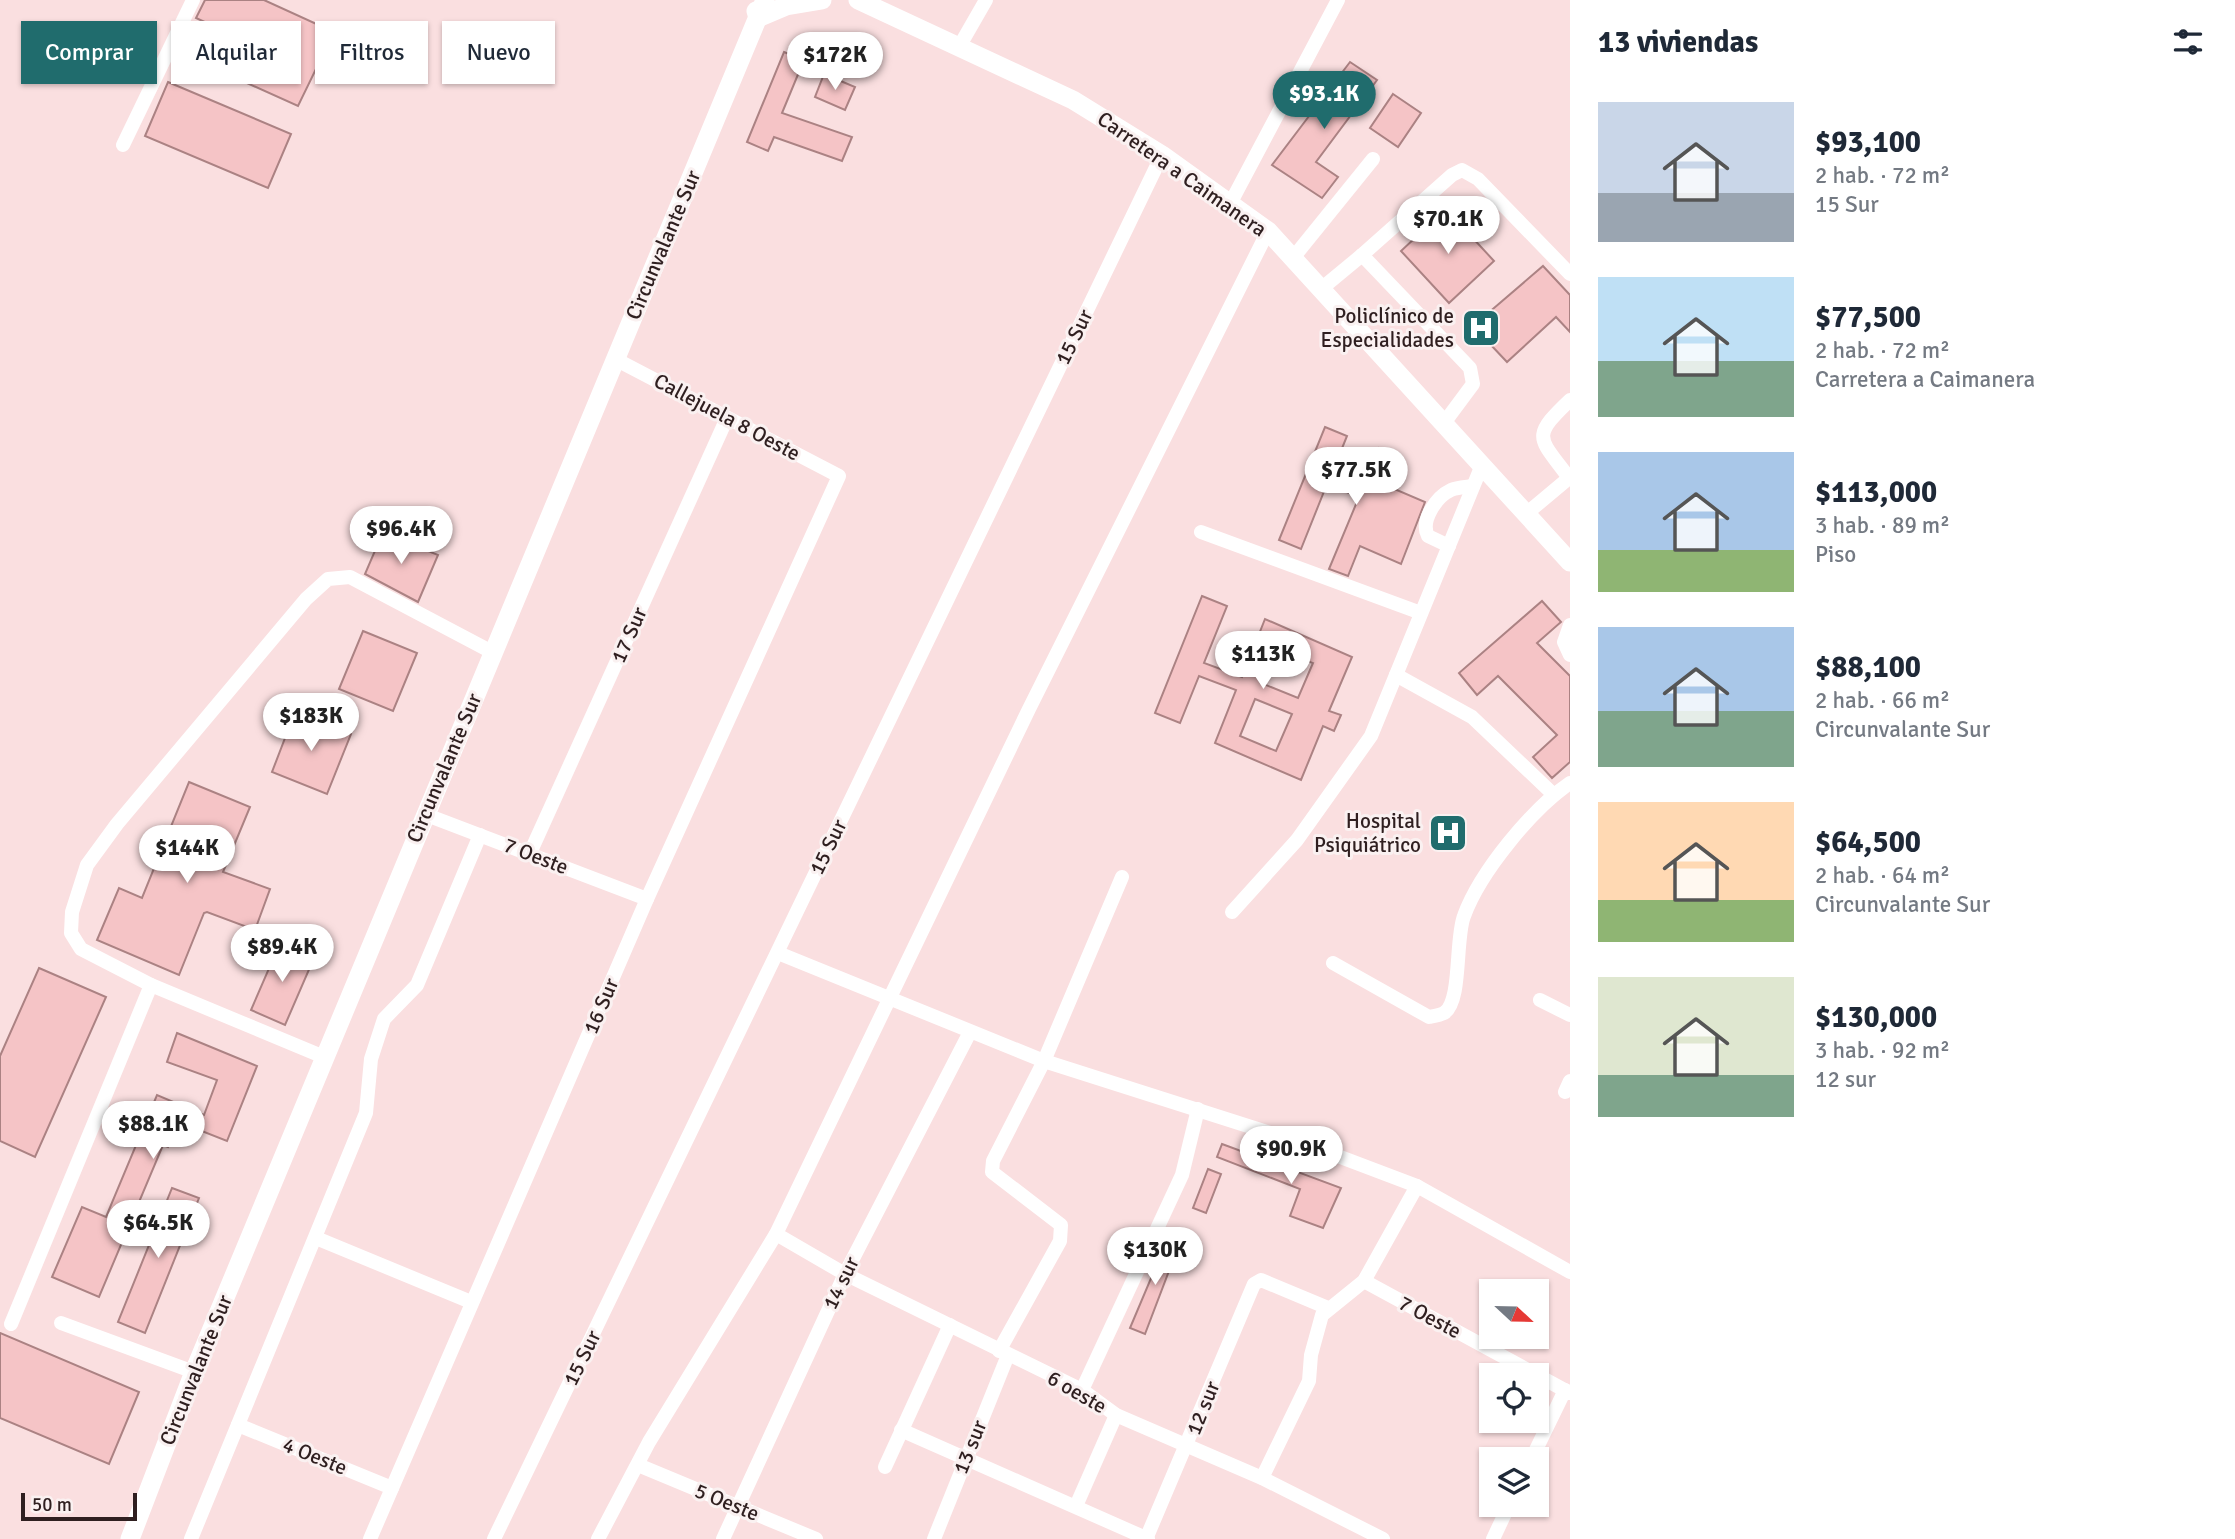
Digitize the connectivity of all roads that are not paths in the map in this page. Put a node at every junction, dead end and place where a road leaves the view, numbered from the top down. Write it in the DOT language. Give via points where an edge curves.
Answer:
graph roads {
  1 [pos="193,0"];
  2 [pos="822,0"];
  3 [pos="858,0"];
  4 [pos="986,0"];
  5 [pos="1338,0"];
  6 [pos="759,6"];
  7 [pos="959,47"];
  8 [pos="123,145"];
  9 [pos="1162,155"];
  10 [pos="1373,159"];
  11 [pos="1230,204"];
  12 [pos="1268,231"];
  13 [pos="1362,255"];
  14 [pos="1293,258"];
  15 [pos="1570,274"];
  16 [pos="1321,289"];
  17 [pos="615,359"];
  18 [pos="1570,400"];
  19 [pos="727,418"];
  20 [pos="1444,424"];
  21 [pos="1482,465"];
  22 [pos="839,476"];
  23 [pos="1569,477"];
  24 [pos="1473,486"];
  25 [pos="1526,514"];
  26 [pos="1201,532"];
  27 [pos="1449,546"];
  28 [pos="1570,562"];
  29 [pos="1421,613"];
  30 [pos="1570,625"];
  31 [pos="492,652"];
  32 [pos="1570,655"];
  33 [pos="1396,675"];
  34 [pos="1570,783"];
  35 [pos="1554,795"];
  36 [pos="424,814"];
  37 [pos="480,835"];
  38 [pos="530,853"];
  39 [pos="1122,877"];
  40 [pos="647,899"];
  41 [pos="1232,912"];
  42 [pos="778,953"];
  43 [pos="1333,963"];
  44 [pos="151,985"];
  45 [pos="891,999"];
  46 [pos="1540,1000"];
  47 [pos="1570,1015"];
  48 [pos="970,1032"];
  49 [pos="324,1057"];
  50 [pos="1044,1060"];
  51 [pos="1198,1109"];
  52 [pos="1417,1186"];
  53 [pos="776,1234"];
  54 [pos="316,1238"];
  55 [pos="1570,1272"];
  56 [pos="845,1274"];
  57 [pos="1364,1281"];
  58 [pos="471,1302"];
  59 [pos="1328,1308"];
  60 [pos="61,1323"];
  61 [pos="11,1324"];
  62 [pos="950,1325"];
  63 [pos="1003,1353"];
  64 [pos="194,1372"];
  65 [pos="1082,1390"];
  66 [pos="1567,1391"];
  67 [pos="1116,1415"];
  68 [pos="238,1425"];
  69 [pos="901,1430"];
  70 [pos="1188,1445"];
  71 [pos="1538,1447"];
  72 [pos="965,1456"];
  73 [pos="638,1465"];
  74 [pos="885,1468"];
  75 [pos="1262,1478"];
  76 [pos="392,1488"];
  77 [pos="739,1506"];
  78 [pos="1076,1506"];
  79 [pos="1503,1517"];
  80 [pos="130,1539"];
  81 [pos="191,1539"];
  82 [pos="370,1539"];
  83 [pos="494,1539"];
  84 [pos="598,1539"];
  85 [pos="723,1539"];
  86 [pos="816,1539"];
  87 [pos="934,1539"];
  88 [pos="1147,1539"];
  89 [pos="1383,1539"];
  90 [pos="1493,1539"];
  1 -- 8 [label="street"];
  2 -- 6 [label="main road"];
  3 -- 7 [label="main road, Carretera a Caimanera"];
  4 -- 7 [label="street"];
  5 -- 11 [label="street"];
  6 -- 17 [label="main road, Circunvalante Sur"];
  7 -- 9 [label="main road, Carretera a Caimanera" via="1073,100"];
  9 -- 11 [label="main road, Carretera a Caimanera"];
  9 -- 42 [label="street, 15 Sur"];
  10 -- 14 [label="street"];
  11 -- 12 [label="main road, Carretera a Caimanera"];
  12 -- 14 [label="main road, Carretera a Caimanera"];
  12 -- 45 [label="street"];
  13 -- 15 [label="street" via="1462,170 1478,179"];
  13 -- 16 [label="street"];
  13 -- 20 [label="street" via="1470,368 1473,384"];
  14 -- 16 [label="main road, Carretera a Caimanera"];
  16 -- 20 [label="main road, Carretera a Caimanera"];
  17 -- 19 [label="street, Callejuela 8 Oeste"];
  17 -- 31 [label="main road, Circunvalante Sur"];
  18 -- 23 [label="street" via="1541,434"];
  19 -- 22 [label="street, Callejuela 8 Oeste"];
  19 -- 38 [label="street, 17 Sur"];
  20 -- 21 [label="main road, Carretera a Caimanera"];
  21 -- 24 [label="street"];
  21 -- 25 [label="main road, Carretera a Caimanera"];
  22 -- 40 [label="street, 16 Sur"];
  23 -- 25 [label="street"];
  24 -- 27 [label="street"];
  24 -- 27 [label="street" via="1453,489 1433,506 1425,530"];
  25 -- 28 [label="main road, Carretera a Caimanera"];
  26 -- 29 [label="street"];
  27 -- 29 [label="street"];
  29 -- 33 [label="street"];
  30 -- 32 [label="street" via="1564,642"];
  31 -- 36 [label="main road, Circunvalante Sur"];
  31 -- 44 [label="street" via="350,577 328,579 306,599 117,824 88,865 72,912 71,933 81,949"];
  33 -- 35 [label="street" via="1472,717"];
  33 -- 41 [label="street" via="1371,736 1297,841"];
  34 -- 35 [label="street"];
  35 -- 43 [label="street" via="1531,815 1464,915 1454,1001 1446,1012 1429,1017"];
  36 -- 37 [label="street, 7 Oeste"];
  36 -- 49 [label="main road, Circunvalante Sur"];
  37 -- 38 [label="street, 7 Oeste"];
  37 -- 54 [label="street" via="417,985 384,1018 371,1059 366,1113"];
  38 -- 40 [label="street, 7 Oeste"];
  39 -- 50 [label="street"];
  40 -- 58 [label="street, 16 Sur"];
  42 -- 45 [label="street"];
  42 -- 83 [label="street, 15 Sur"];
  44 -- 49 [label="street"];
  44 -- 61 [label="street"];
  45 -- 48 [label="street"];
  45 -- 53 [label="street"];
  46 -- 47 [label="street"];
  48 -- 50 [label="street"];
  48 -- 56 [label="street, 14 sur"];
  49 -- 64 [label="main road, Circunvalante Sur"];
  50 -- 51 [label="street"];
  50 -- 63 [label="street, 13 sur" via="992,1161 992,1172 1057,1220 1060,1241"];
  51 -- 52 [label="street"];
  51 -- 65 [label="street" via="1182,1175"];
  52 -- 55 [label="street"];
  52 -- 57 [label="street"];
  53 -- 56 [label="street, 6 oeste"];
  53 -- 73 [label="street"];
  54 -- 58 [label="street"];
  54 -- 68 [label="street"];
  56 -- 62 [label="street, 6 oeste"];
  56 -- 77 [label="street, 14 sur"];
  57 -- 59 [label="street"];
  57 -- 66 [label="street, 7 Oeste"];
  58 -- 76 [label="street, 16 Sur"];
  59 -- 70 [label="street, 12 sur" via="1261,1280 1254,1284"];
  59 -- 75 [label="street" via="1317,1326 1309,1381"];
  60 -- 64 [label="street"];
  62 -- 63 [label="street, 6 oeste"];
  62 -- 69 [label="street"];
  63 -- 65 [label="street, 6 oeste"];
  63 -- 72 [label="street, 13 sur"];
  64 -- 80 [label="main road, Circunvalante Sur"];
  65 -- 67 [label="street, 6 oeste"];
  66 -- 71 [label="street"];
  67 -- 70 [label="street, 6 oeste"];
  67 -- 78 [label="street"];
  68 -- 76 [label="street, 4 Oeste"];
  68 -- 81 [label="street"];
  69 -- 72 [label="street"];
  69 -- 74 [label="street"];
  70 -- 75 [label="street, 6 oeste"];
  70 -- 88 [label="street, 12 sur"];
  72 -- 78 [label="street"];
  72 -- 87 [label="street, 13 sur"];
  73 -- 77 [label="street, 5 Oeste"];
  73 -- 84 [label="street"];
  75 -- 89 [label="street, 6 oeste"];
  76 -- 82 [label="street, 16 Sur"];
  77 -- 85 [label="street, 14 sur"];
  77 -- 86 [label="street, 5 Oeste"];
  78 -- 88 [label="street"];
  79 -- 90 [label="street"];
}
